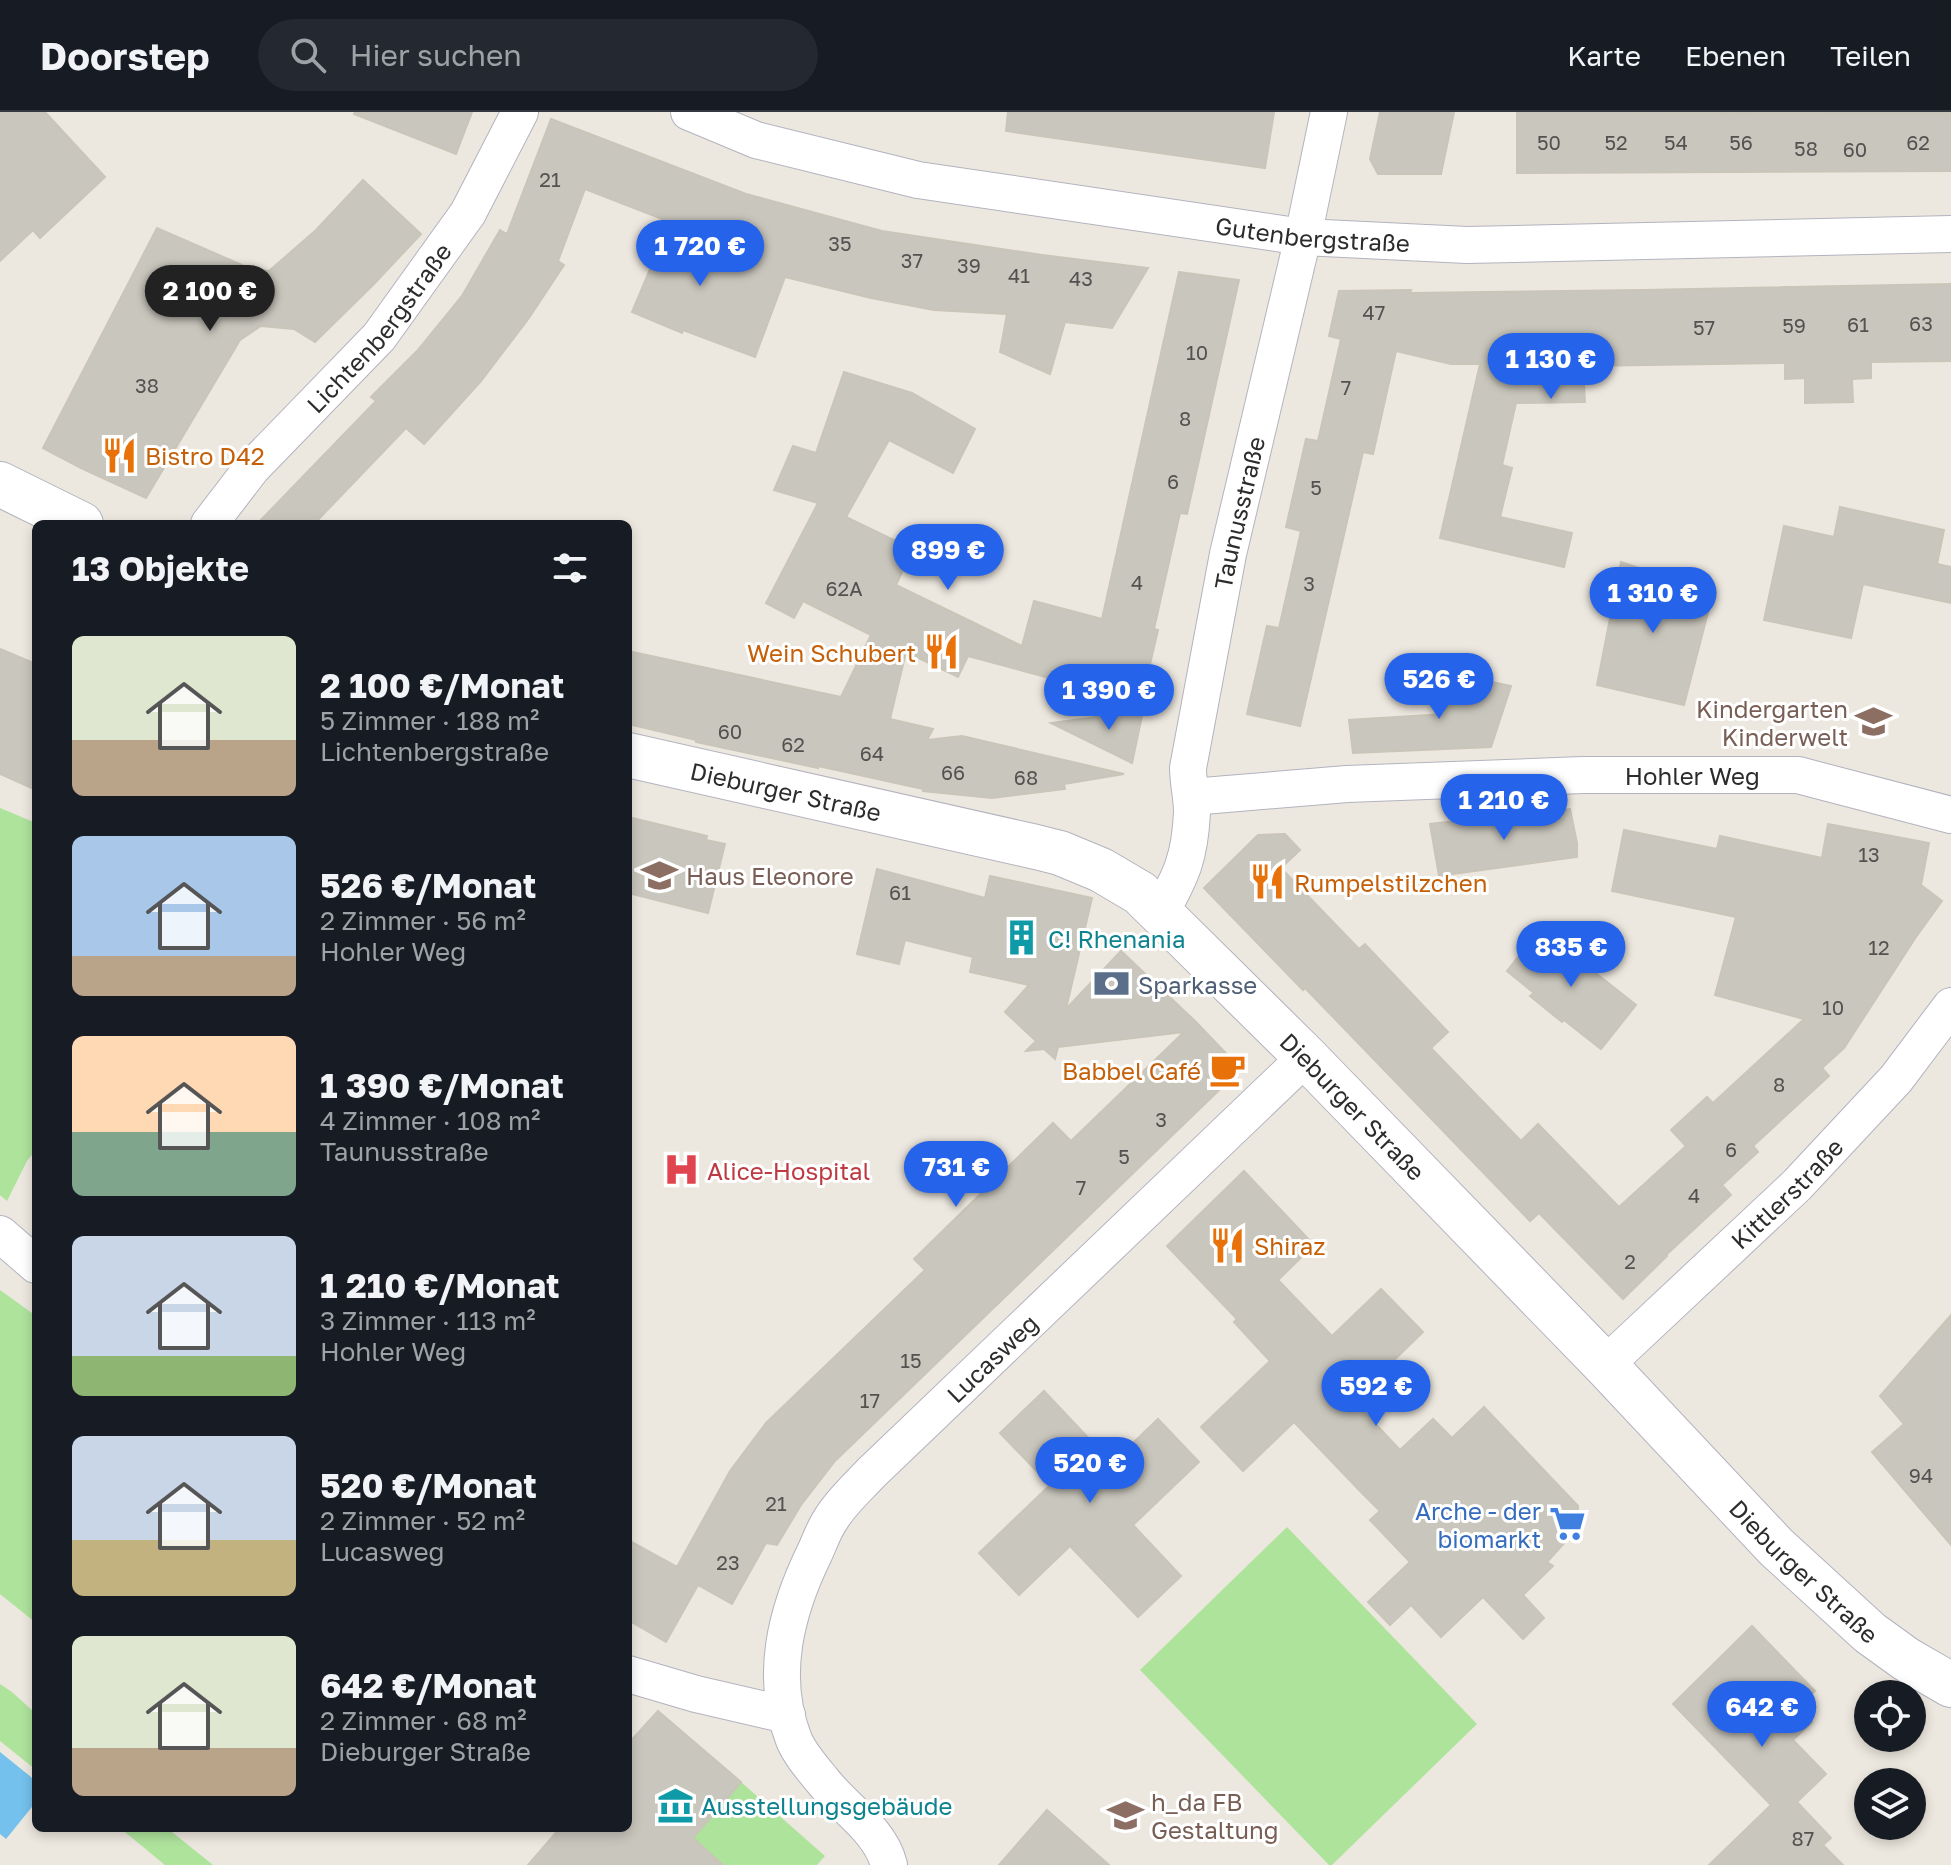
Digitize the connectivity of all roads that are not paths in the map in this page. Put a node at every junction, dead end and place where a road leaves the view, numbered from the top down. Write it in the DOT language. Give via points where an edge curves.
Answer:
graph roads {
  1 [pos="520,112"];
  2 [pos="689,112"];
  3 [pos="1329,112"];
  4 [pos="1951,234"];
  5 [pos="1303,237"];
  6 [pos="0,484"];
  7 [pos="73,520"];
  8 [pos="212,520"];
  9 [pos="632,756"];
  10 [pos="1191,797"];
  11 [pos="1951,815"];
  12 [pos="1160,913"];
  13 [pos="1951,1006"];
  14 [pos="1306,1057"];
  15 [pos="0,1234"];
  16 [pos="32,1262"];
  17 [pos="1605,1365"];
  18 [pos="632,1675"];
  19 [pos="1951,1685"];
  20 [pos="787,1715"];
  21 [pos="889,1865"];
  1 -- 8 [label="street, Lichtenbergstraße" via="468,213 379,337 252,468"];
  2 -- 5 [label="street, Gutenbergstraße" via="756,140 918,180"];
  3 -- 5 [label="street, Taunusstraße"];
  4 -- 5 [label="street, Gutenbergstraße" via="1467,245"];
  5 -- 10 [label="street, Taunusstraße" via="1228,554 1188,768"];
  6 -- 7 [label="main road"];
  9 -- 12 [label="main road, Dieburger Straße" via="1060,853 1127,885"];
  10 -- 11 [label="street, Hohler Weg" via="1347,784 1583,775 1798,775"];
  10 -- 12 [label="street, Taunusstraße" via="1187,859"];
  12 -- 14 [label="main road, Dieburger Straße"];
  13 -- 17 [label="street, Kittlerstraße" via="1896,1079 1797,1185"];
  14 -- 17 [label="main road, Dieburger Straße"];
  14 -- 20 [label="street, Lucasweg" via="871,1473 831,1518 805,1571 783,1645"];
  15 -- 16 [label="street"];
  17 -- 19 [label="main road, Dieburger Straße" via="1828,1596 1870,1633"];
  18 -- 20 [label="street"];
  20 -- 21 [label="street, Lucasweg" via="795,1742 810,1765 875,1837"];
}
